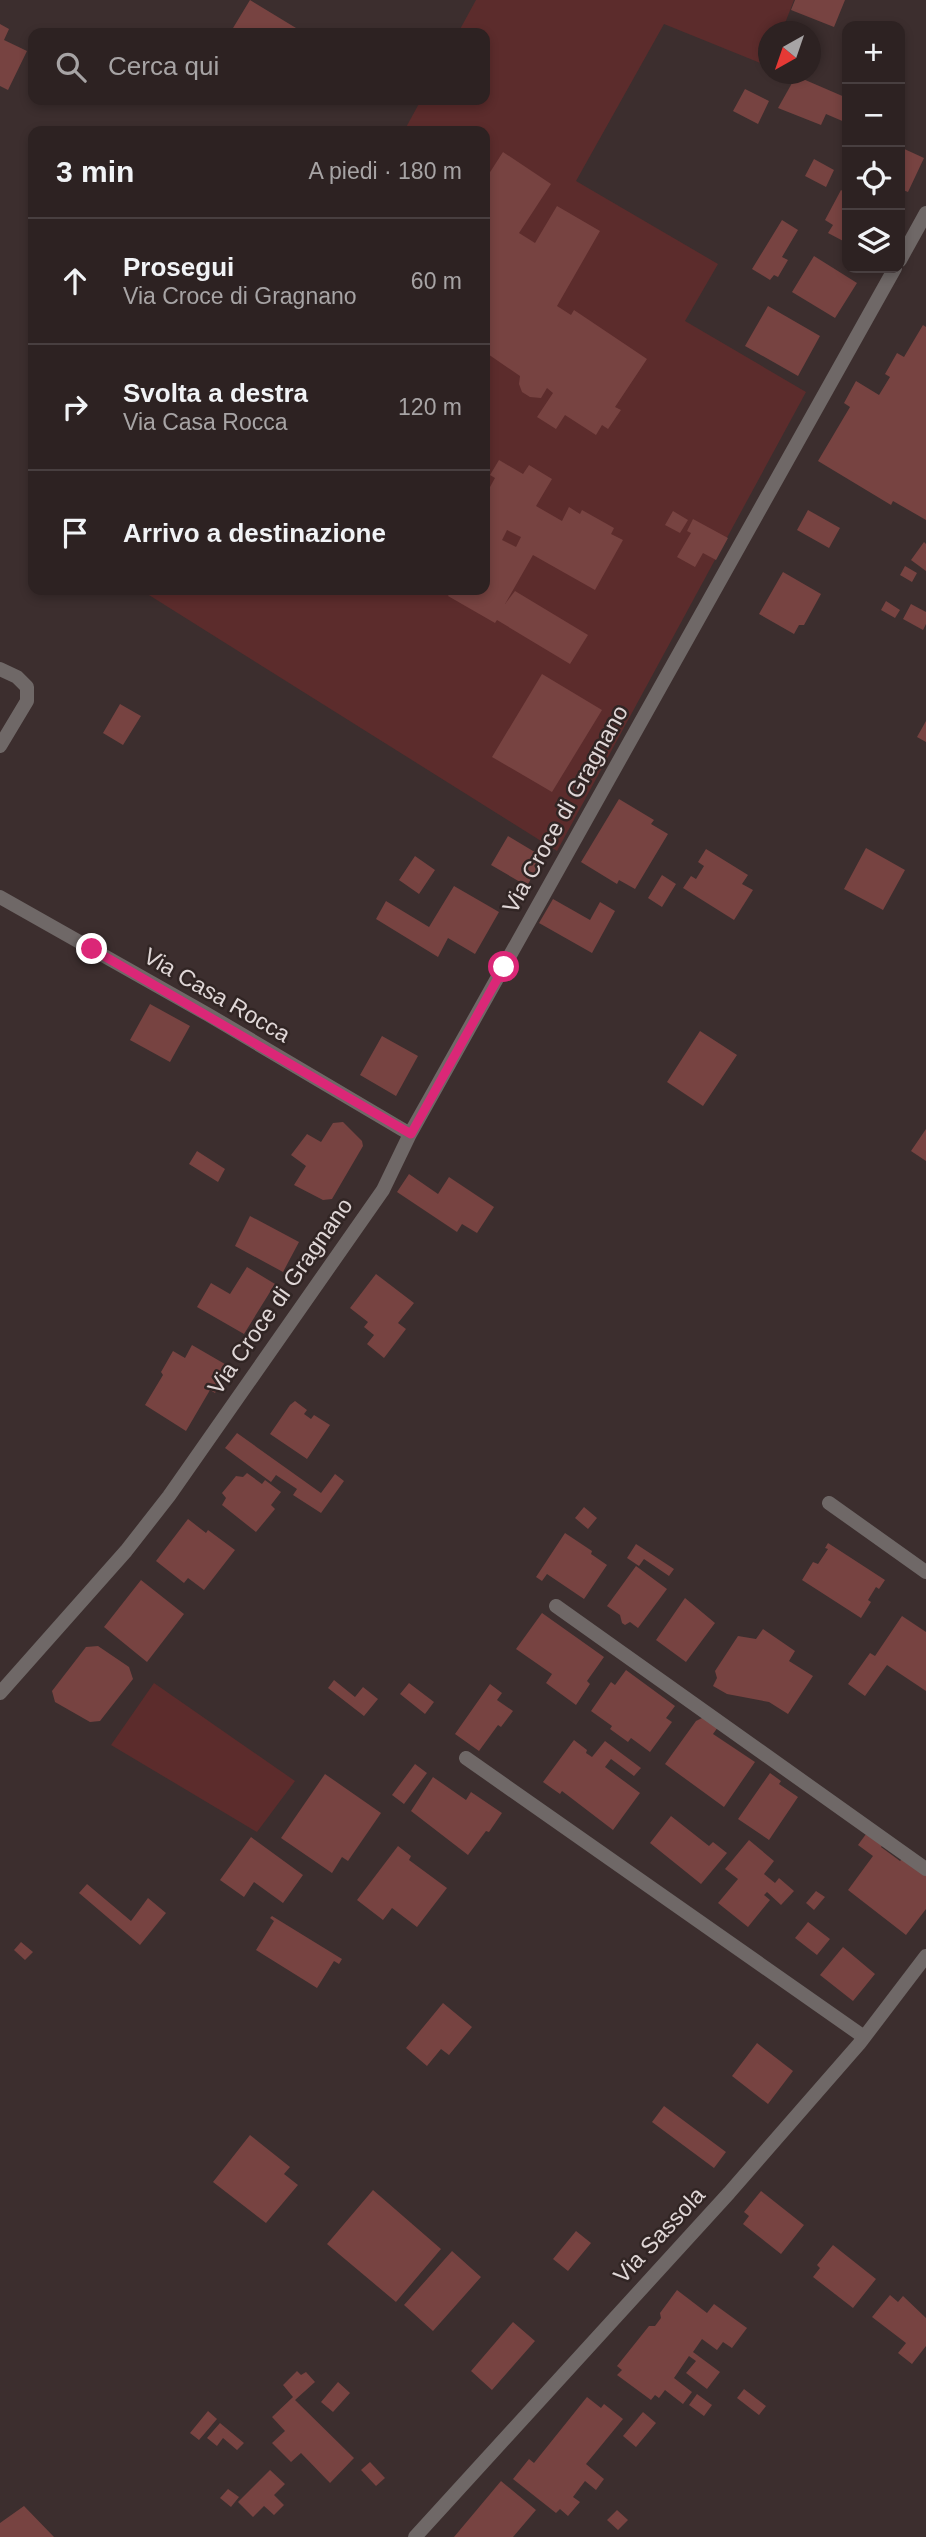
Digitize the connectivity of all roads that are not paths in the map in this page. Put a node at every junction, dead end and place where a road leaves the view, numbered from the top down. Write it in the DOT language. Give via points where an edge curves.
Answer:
graph roads {
  1 [pos="926,213"];
  2 [pos="905,251"];
  3 [pos="892,273"];
  4 [pos="0,669"];
  5 [pos="0,746"];
  6 [pos="0,897"];
  7 [pos="411,1134"];
  8 [pos="830,1503"];
  9 [pos="926,1572"];
  10 [pos="556,1606"];
  11 [pos="0,1693"];
  12 [pos="466,1758"];
  13 [pos="926,1869"];
  14 [pos="926,1956"];
  15 [pos="864,2037"];
  16 [pos="415,2537"];
  1 -- 2 [label="street"];
  3 -- 7 [label="street, Via Croce di Gragnano"];
  4 -- 5 [label="street" via="27,687 27,701"];
  6 -- 7 [label="street, Via Casa Rocca"];
  7 -- 11 [label="street, Via Croce di Gragnano" via="383,1190 169,1496"];
  8 -- 9 [label="street"];
  10 -- 13 [label="street"];
  12 -- 15 [label="street"];
  14 -- 15 [label="street, Via Sassola"];
  15 -- 16 [label="street, Via Sassola" via="729,2193"];
}
